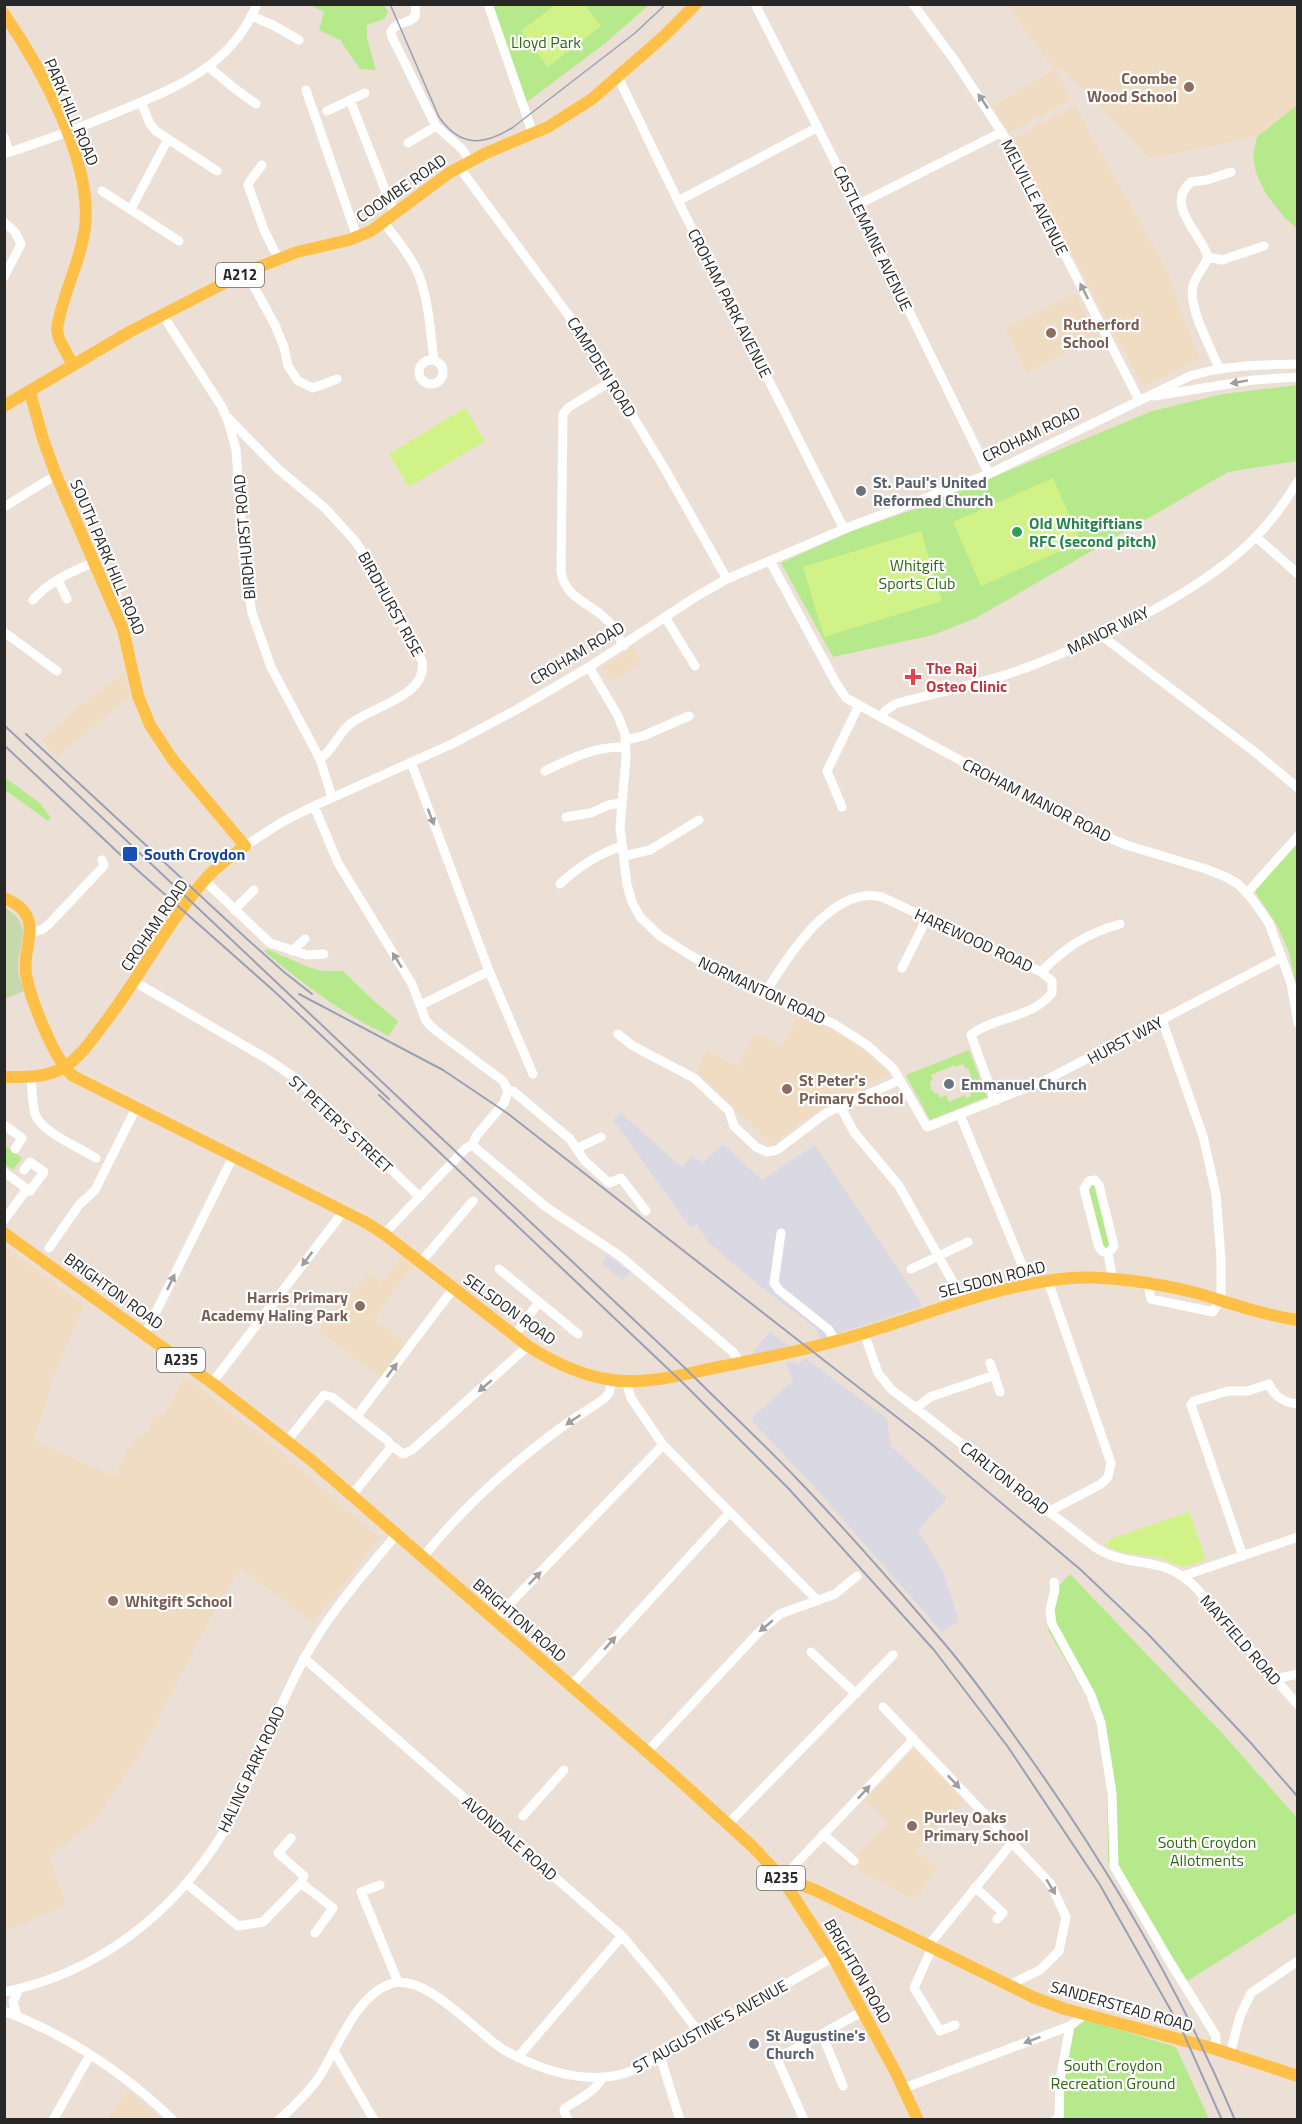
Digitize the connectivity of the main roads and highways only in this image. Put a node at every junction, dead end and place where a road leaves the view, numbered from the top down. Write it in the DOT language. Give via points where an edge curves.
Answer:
graph roads {
  1 [pos="696,4"];
  2 [pos="4,14"];
  3 [pos="73,365"];
  4 [pos="30,392"];
  5 [pos="4,406"];
  6 [pos="245,846"];
  7 [pos="4,898"];
  8 [pos="64,1068"];
  9 [pos="4,1077"];
  10 [pos="4,1233"];
  11 [pos="1298,1320"];
  12 [pos="782,1879"];
  13 [pos="815,1890"];
  14 [pos="794,1898"];
  15 [pos="1298,2076"];
  16 [pos="918,2120"];
  1 -- 3 [label="main road, COOMBE ROAD / A212" via="618,77 569,114 464,164 384,223 357,237 312,247 246,272"];
  2 -- 3 [label="main road, PARK HILL ROAD" via="38,70 83,183 85,228 57,329"];
  3 -- 4 [label="main road, COOMBE ROAD / A212"];
  4 -- 5 [label="main road, COOMBE ROAD / A212"];
  4 -- 6 [label="main road, SOUTH PARK HILL ROAD" via="56,476 123,629 138,696 150,725"];
  6 -- 8 [label="main road, CROHAM ROAD" via="205,881 99,1031"];
  7 -- 8 [label="main road" via="21,910 29,924 28,982"];
  8 -- 9 [label="main road" via="47,1074"];
  8 -- 11 [label="main road, SELSDON ROAD" via="75,1078 384,1234 528,1346 567,1367 612,1380 670,1378 740,1363 864,1333 963,1300 1030,1284 1087,1277 1188,1291"];
  10 -- 12 [label="main road, BRIGHTON ROAD / A235" via="287,1441 648,1752"];
  12 -- 13 [label="main road, SANDERSTEAD ROAD"];
  12 -- 14 [label="main road, BRIGHTON ROAD / A235"];
  13 -- 14 [label="main road"];
  13 -- 15 [label="main road, SANDERSTEAD ROAD" via="1035,1998"];
  14 -- 16 [label="main road, BRIGHTON ROAD / A235" via="863,2011"];
}
